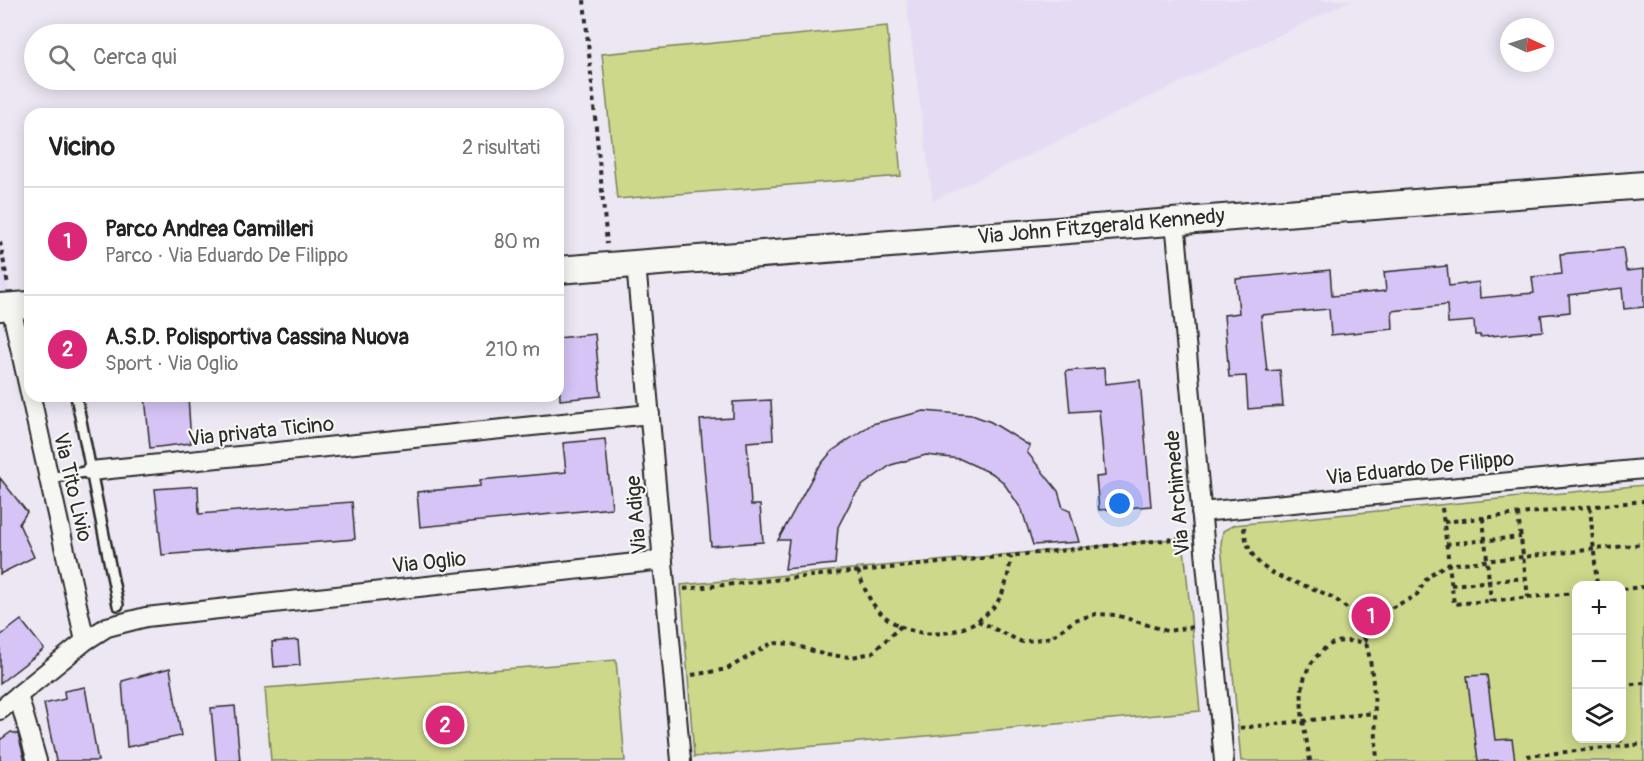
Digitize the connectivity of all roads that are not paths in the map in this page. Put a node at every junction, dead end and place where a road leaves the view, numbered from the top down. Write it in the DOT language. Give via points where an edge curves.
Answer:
graph roads {
  1 [pos="1644,185"];
  2 [pos="1175,220"];
  3 [pos="636,264"];
  4 [pos="564,270"];
  5 [pos="14,306"];
  6 [pos="24,355"];
  7 [pos="34,402"];
  8 [pos="77,402"];
  9 [pos="650,414"];
  10 [pos="1644,469"];
  11 [pos="91,471"];
  12 [pos="49,478"];
  13 [pos="1201,512"];
  14 [pos="663,560"];
  15 [pos="117,605"];
  16 [pos="85,641"];
  17 [pos="18,695"];
  18 [pos="0,710"];
  19 [pos="37,761"];
  20 [pos="681,761"];
  21 [pos="1224,761"];
  1 -- 2 [label="street, Via John Fitzgerald Kennedy"];
  2 -- 3 [label="street, Via John Fitzgerald Kennedy"];
  2 -- 13 [label="street, Via Archimede"];
  3 -- 4 [label="street, Via John Fitzgerald Kennedy"];
  3 -- 9 [label="street, Via Adige"];
  5 -- 6 [label="street, Via Tito Livio"];
  7 -- 12 [label="street, Via Tito Livio"];
  8 -- 11 [label="lane"];
  9 -- 11 [label="street, Via privata Ticino"];
  9 -- 14 [label="street, Via Adige"];
  10 -- 13 [label="street, Via Eduardo De Filippo"];
  11 -- 12 [label="lane"];
  11 -- 15 [label="lane"];
  12 -- 16 [label="street, Via Tito Livio"];
  13 -- 21 [label="street, Via Archimede"];
  14 -- 16 [label="street, Via Oglio" via="201,609 136,619 108,627"];
  14 -- 20 [label="street, Via Adige"];
  16 -- 17 [label="street, Via Oglio"];
  17 -- 18 [label="street, Via Oglio"];
  17 -- 19 [label="street"];
}
